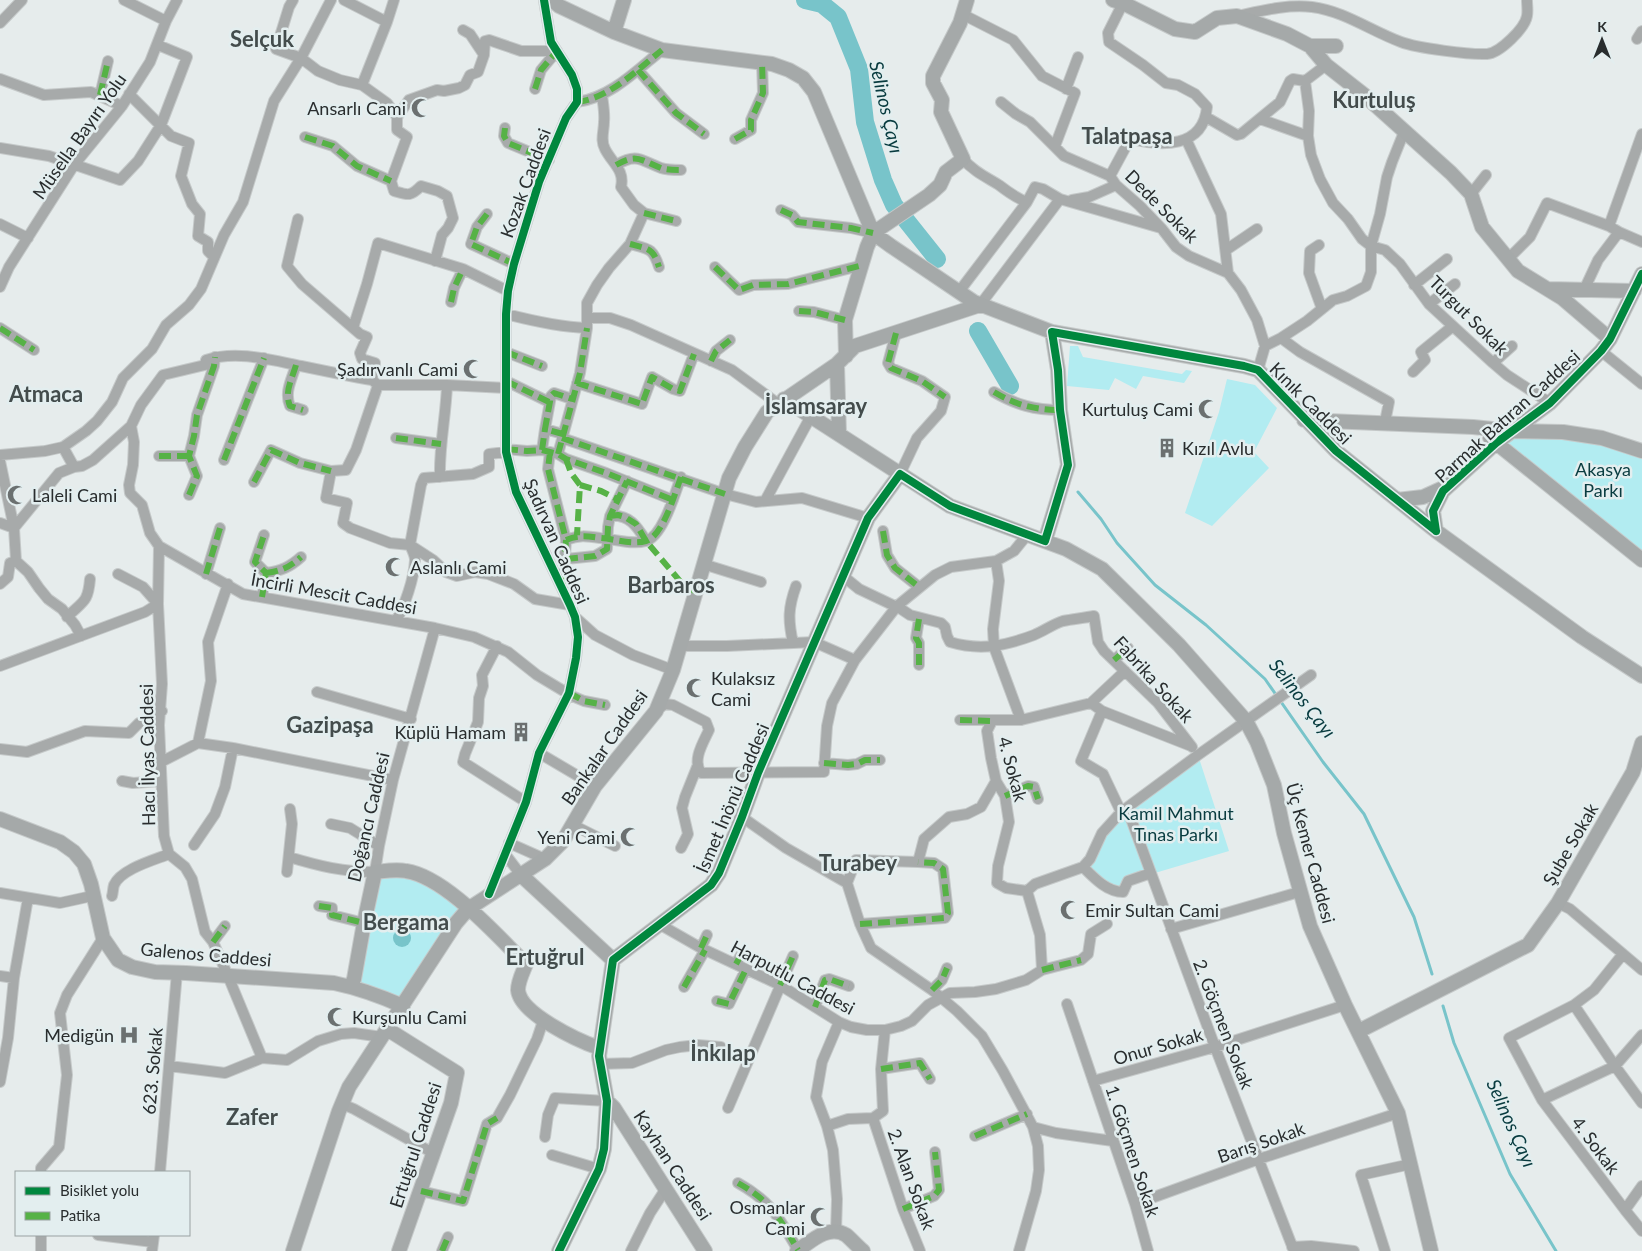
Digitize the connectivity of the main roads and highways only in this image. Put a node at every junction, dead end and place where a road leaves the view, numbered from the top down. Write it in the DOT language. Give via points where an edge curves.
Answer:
graph roads {
  1 [pos="552,0"];
  2 [pos="624,0"];
  3 [pos="967,0"];
  4 [pos="1118,1"];
  5 [pos="616,26"];
  6 [pos="1310,46"];
  7 [pos="1336,46"];
  8 [pos="878,230"];
  9 [pos="1642,276"];
  10 [pos="1548,289"];
  11 [pos="1634,291"];
  12 [pos="980,305"];
  13 [pos="1052,332"];
  14 [pos="1610,339"];
  15 [pos="842,360"];
  16 [pos="780,401"];
  17 [pos="1304,420"];
  18 [pos="1473,426"];
  19 [pos="1512,431"];
  20 [pos="839,434"];
  21 [pos="1496,443"];
  22 [pos="1642,451"];
  23 [pos="900,474"];
  24 [pos="1450,484"];
  25 [pos="1397,500"];
  26 [pos="1436,531"];
  27 [pos="1045,541"];
  28 [pos="1642,560"];
  29 [pos="1642,676"];
  30 [pos="1642,743"];
  31 [pos="0,819"];
  32 [pos="521,875"];
  33 [pos="468,909"];
  34 [pos="612,960"];
  35 [pos="351,986"];
  36 [pos="399,1011"];
  37 [pos="1359,1032"];
  38 [pos="385,1033"];
  39 [pos="599,1048"];
  40 [pos="607,1101"];
  41 [pos="798,1250"];
  42 [pos="293,1251"];
  43 [pos="399,1251"];
  44 [pos="559,1251"];
  45 [pos="704,1251"];
  46 [pos="863,1251"];
  47 [pos="1431,1251"];
  1 -- 5 [label="main road" via="559,6"];
  2 -- 5 [label="main road"];
  3 -- 8 [label="main road" via="960,23 933,76 942,100 941,112 963,159 946,172 940,185 925,198"];
  4 -- 6 [label="main road" via="1175,29 1196,32 1217,18 1237,16"];
  5 -- 8 [label="main road" via="662,50 762,62 803,78 814,92"];
  6 -- 7 [label="main road"];
  6 -- 10 [label="main road" via="1326,66 1451,173 1471,194 1482,227 1508,260 1518,271"];
  8 -- 12 [label="main road, Kınık Caddesi" via="958,292"];
  8 -- 15 [label="main road" via="867,247 845,320"];
  9 -- 11 [label="main road, Parmak Batıran Caddesi"];
  10 -- 11 [label="main road"];
  10 -- 14 [label="main road"];
  11 -- 14 [label="main road, Parmak Batıran Caddesi"];
  12 -- 13 [label="main road, Kınık Caddesi"];
  12 -- 15 [label="main road" via="855,346"];
  13 -- 17 [label="main road, Kınık Caddesi" via="1258,370"];
  13 -- 27 [label="main road" via="1068,465"];
  14 -- 19 [label="main road, Parmak Batıran Caddesi" via="1550,403"];
  15 -- 16 [label="main road"];
  15 -- 20 [label="main road"];
  16 -- 20 [label="main road, Üç Kemer Caddesi"];
  16 -- 32 [label="main road, Bankalar Caddesi" via="767,412 729,478 673,670 656,711 595,786 563,841 545,859"];
  17 -- 18 [label="main road"];
  17 -- 25 [label="main road, Kınık Caddesi" via="1336,451"];
  18 -- 19 [label="main road"];
  18 -- 21 [label="main road"];
  19 -- 21 [label="main road, Parmak Batıran Caddesi"];
  19 -- 22 [label="main road" via="1573,433"];
  20 -- 23 [label="main road, Üç Kemer Caddesi"];
  21 -- 24 [label="main road, Parmak Batıran Caddesi"];
  21 -- 28 [label="main road"];
  23 -- 27 [label="main road, Üç Kemer Caddesi" via="950,506"];
  23 -- 34 [label="main road, İsmet İnönü Caddesi" via="868,518 758,773 719,873 711,885"];
  24 -- 25 [label="main road, Parmak Batıran Caddesi" via="1423,497"];
  24 -- 26 [label="main road, Parmak Batıran Caddesi" via="1433,511"];
  25 -- 26 [label="main road, Kınık Caddesi"];
  26 -- 29 [label="main road, Kınık Caddesi" via="1582,637"];
  27 -- 37 [label="main road, Üç Kemer Caddesi" via="1102,569 1251,718 1274,784 1310,926"];
  30 -- 37 [label="main road, Şube Sokak" via="1633,772 1558,903 1528,945"];
  31 -- 35 [label="main road, Galenos Caddesi" via="60,842 74,852 84,864 91,884 103,938 118,960 132,967 154,972"];
  32 -- 33 [label="main road, Bankalar Caddesi"];
  32 -- 34 [label="main road"];
  33 -- 35 [label="main road, Doğancı Caddesi" via="446,889 415,873 404,870 375,872"];
  33 -- 36 [label="main road, Bankalar Caddesi"];
  33 -- 39 [label="main road" via="526,964 519,982 518,992 522,1000 544,1021"];
  34 -- 39 [label="main road"];
  35 -- 36 [label="main road, Galenos Caddesi" via="378,995"];
  36 -- 38 [label="main road, Bankalar Caddesi"];
  37 -- 47 [label="main road, Üç Kemer Caddesi" via="1398,1113"];
  38 -- 42 [label="main road, Bankalar Caddesi" via="349,1087"];
  38 -- 43 [label="main road, Ertuğrul Caddesi" via="458,1073 451,1103"];
  39 -- 40 [label="main road"];
  40 -- 44 [label="main road" via="604,1150 599,1169"];
  40 -- 45 [label="main road, Kayhan Caddesi"];
  41 -- 46 [label="main road" via="825,1232 836,1231 846,1235"];
}
